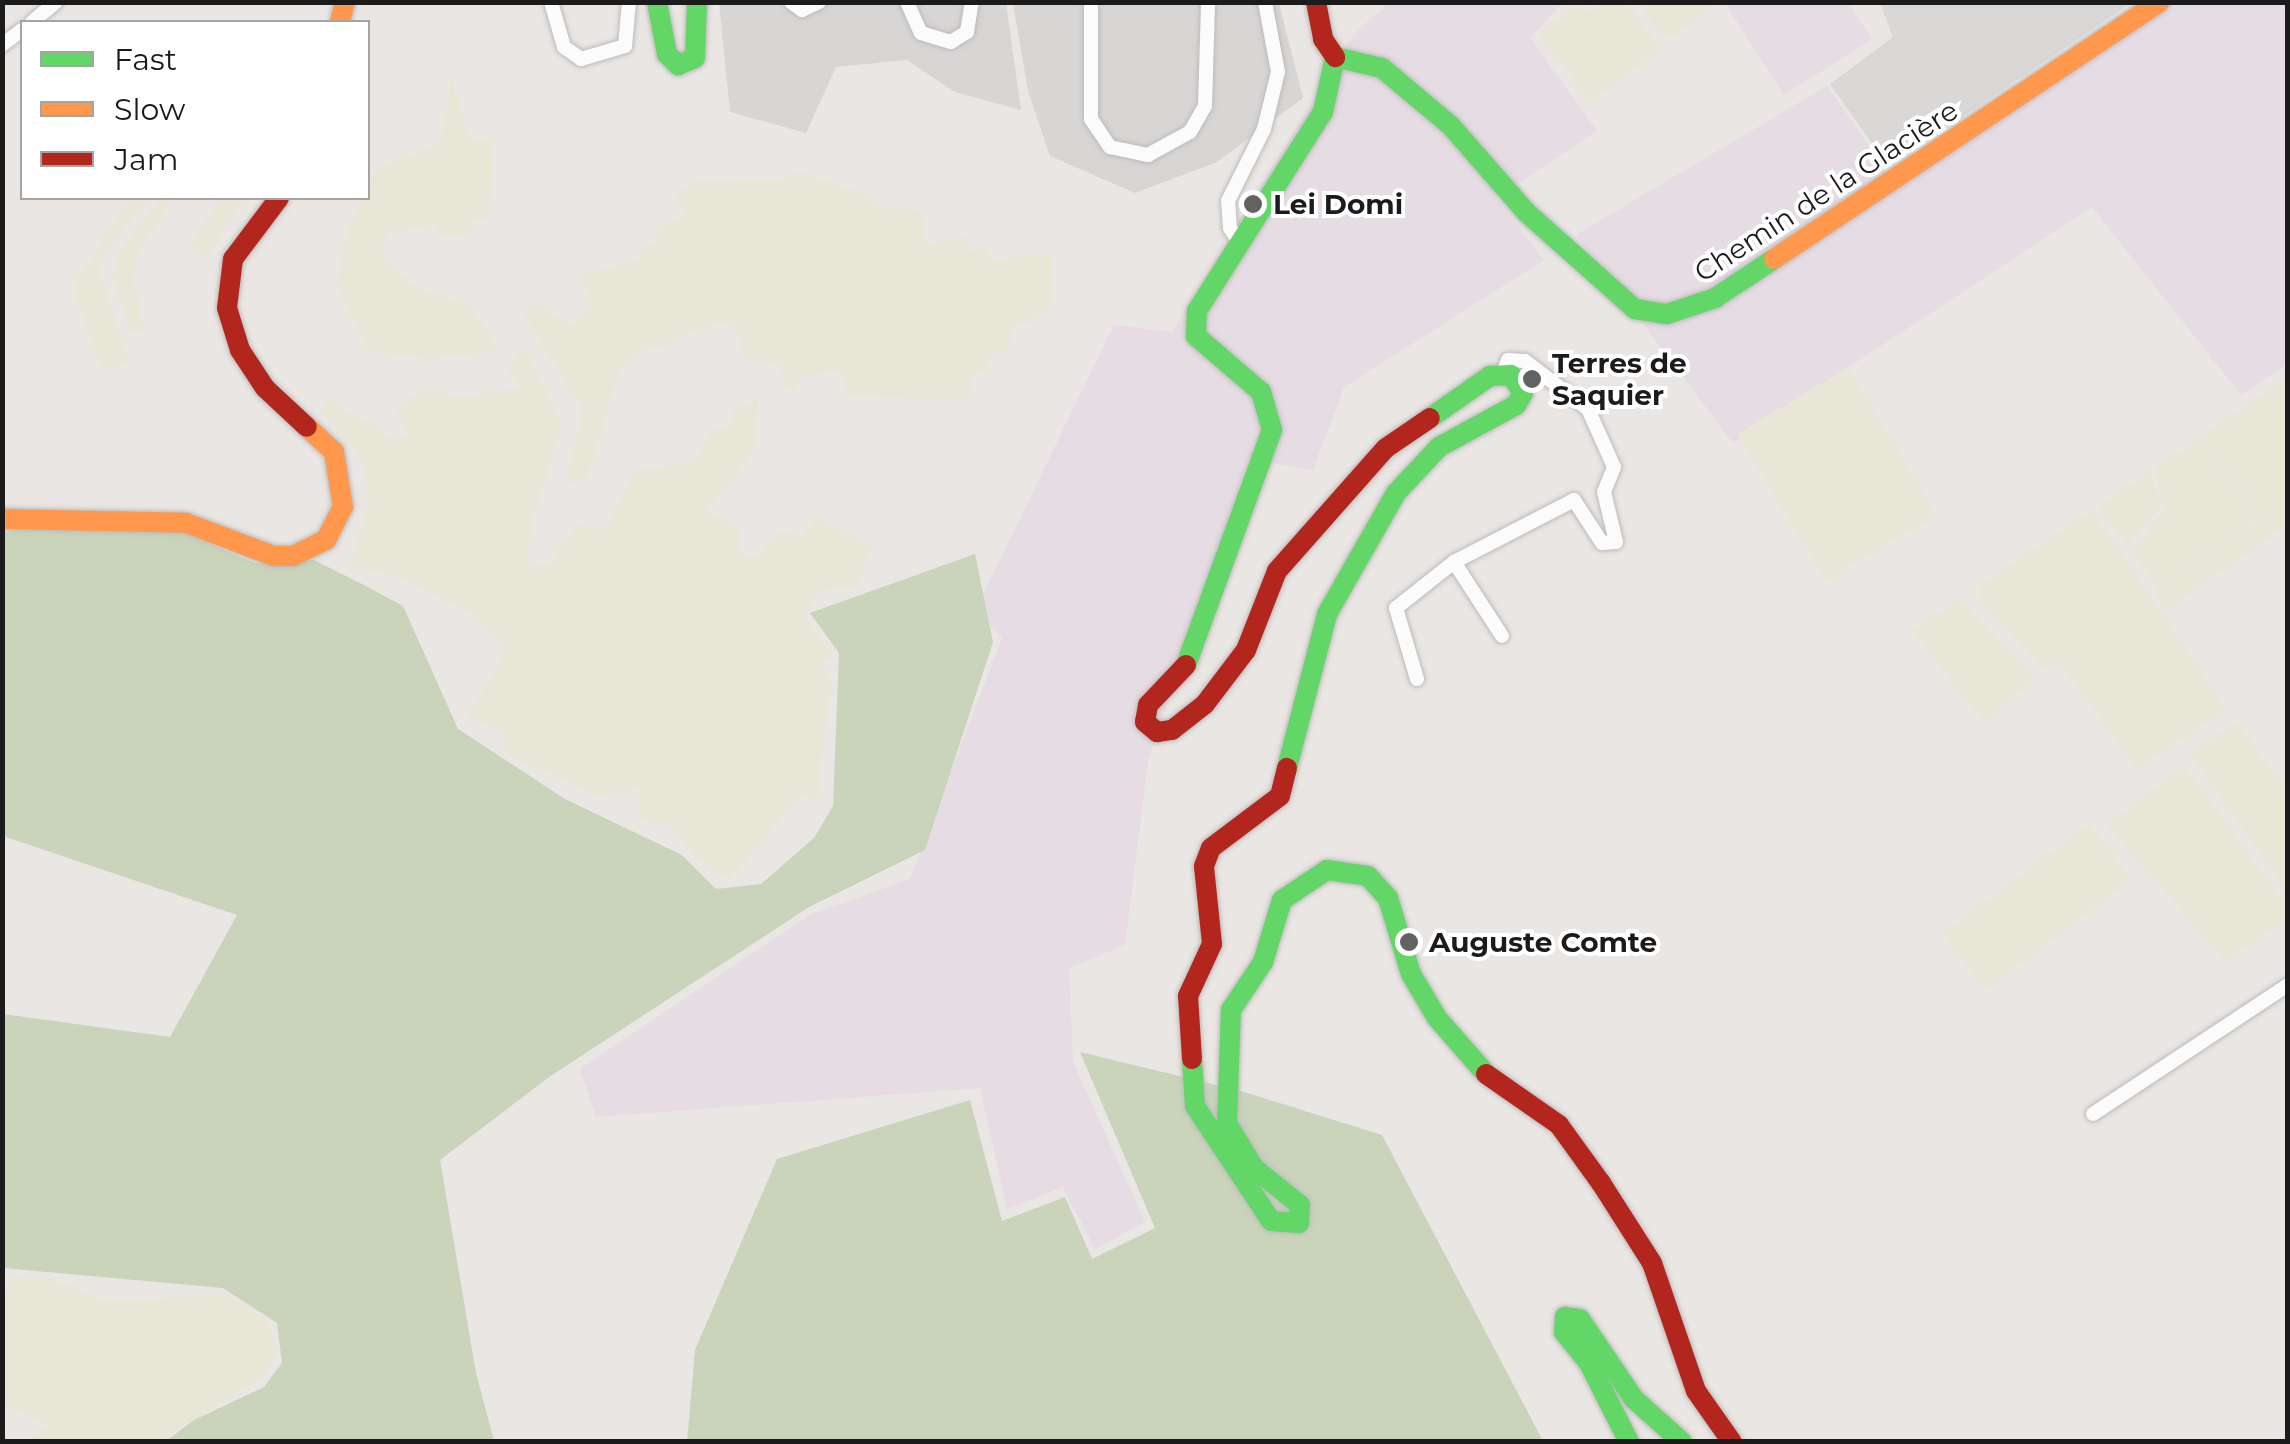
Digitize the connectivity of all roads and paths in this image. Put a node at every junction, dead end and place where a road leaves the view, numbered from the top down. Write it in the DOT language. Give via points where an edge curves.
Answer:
graph roads {
  1 [pos="56,2"];
  2 [pos="551,2"];
  3 [pos="628,2"];
  4 [pos="657,2"];
  5 [pos="697,2"];
  6 [pos="791,2"];
  7 [pos="819,2"];
  8 [pos="907,2"];
  9 [pos="972,2"];
  10 [pos="1208,2"];
  11 [pos="1265,2"];
  12 [pos="1316,2"];
  13 [pos="2158,2"];
  14 [pos="1091,4"];
  15 [pos="34,20"];
  16 [pos="1339,62"];
  17 [pos="278,200"];
  18 [pos="1240,243"];
  19 [pos="1503,373"];
  20 [pos="2,519"];
  21 [pos="1454,562"];
  22 [pos="1502,636"];
  23 [pos="1417,678"];
  24 [pos="2288,985"];
  25 [pos="2093,1114"];
  26 [pos="1629,1442"];
  27 [pos="1682,1442"];
  28 [pos="1732,1442"];
  1 -- 15 [label="street"];
  2 -- 3 [label="street" via="564,47 581,59 625,46"];
  4 -- 5 [label="street" via="667,54 678,66 695,58"];
  6 -- 7 [label="street" via="802,10"];
  8 -- 9 [label="street" via="921,33 952,42 967,32"];
  10 -- 14 [label="street" via="1206,106 1190,132 1148,156 1110,147 1091,119"];
  11 -- 18 [label="street" via="1278,72 1264,129 1228,200 1230,228"];
  12 -- 16 [label="street" via="1323,40"];
  13 -- 16 [label="street, Chemin de la Glacière" via="1715,298 1667,314 1635,309 1619,297 1382,68"];
  16 -- 18 [label="street" via="1324,112"];
  17 -- 20 [label="street" via="234,260 227,308 240,350 265,388 334,452 343,507 326,540 293,556 274,556 186,523"];
  18 -- 19 [label="street" via="1203,300 1194,330 1261,392 1272,430 1186,668 1144,710 1145,722 1157,732 1182,725 1205,704 1246,650 1277,571 1366,467 1468,388"];
  19 -- 21 [label="street" via="1508,360 1525,362 1588,409 1614,467 1604,492 1616,542 1602,543 1574,500"];
  19 -- 28 [label="street" via="1520,382 1516,406 1460,432 1421,464 1340,582 1280,796 1212,848 1204,866 1212,944 1188,996 1192,1094 1215,1144 1271,1221 1299,1222 1300,1205 1254,1168 1228,1122 1231,1010 1263,962 1282,900 1327,870 1368,876 1388,898 1411,974 1437,1018 1489,1077 1559,1124 1602,1182 1652,1263 1696,1391"];
  21 -- 22 [label="street"];
  21 -- 23 [label="street" via="1396,608"];
  24 -- 25 [label="street"];
  26 -- 27 [label="street" via="1589,1363 1564,1332 1566,1317 1580,1319 1634,1399"];
}
